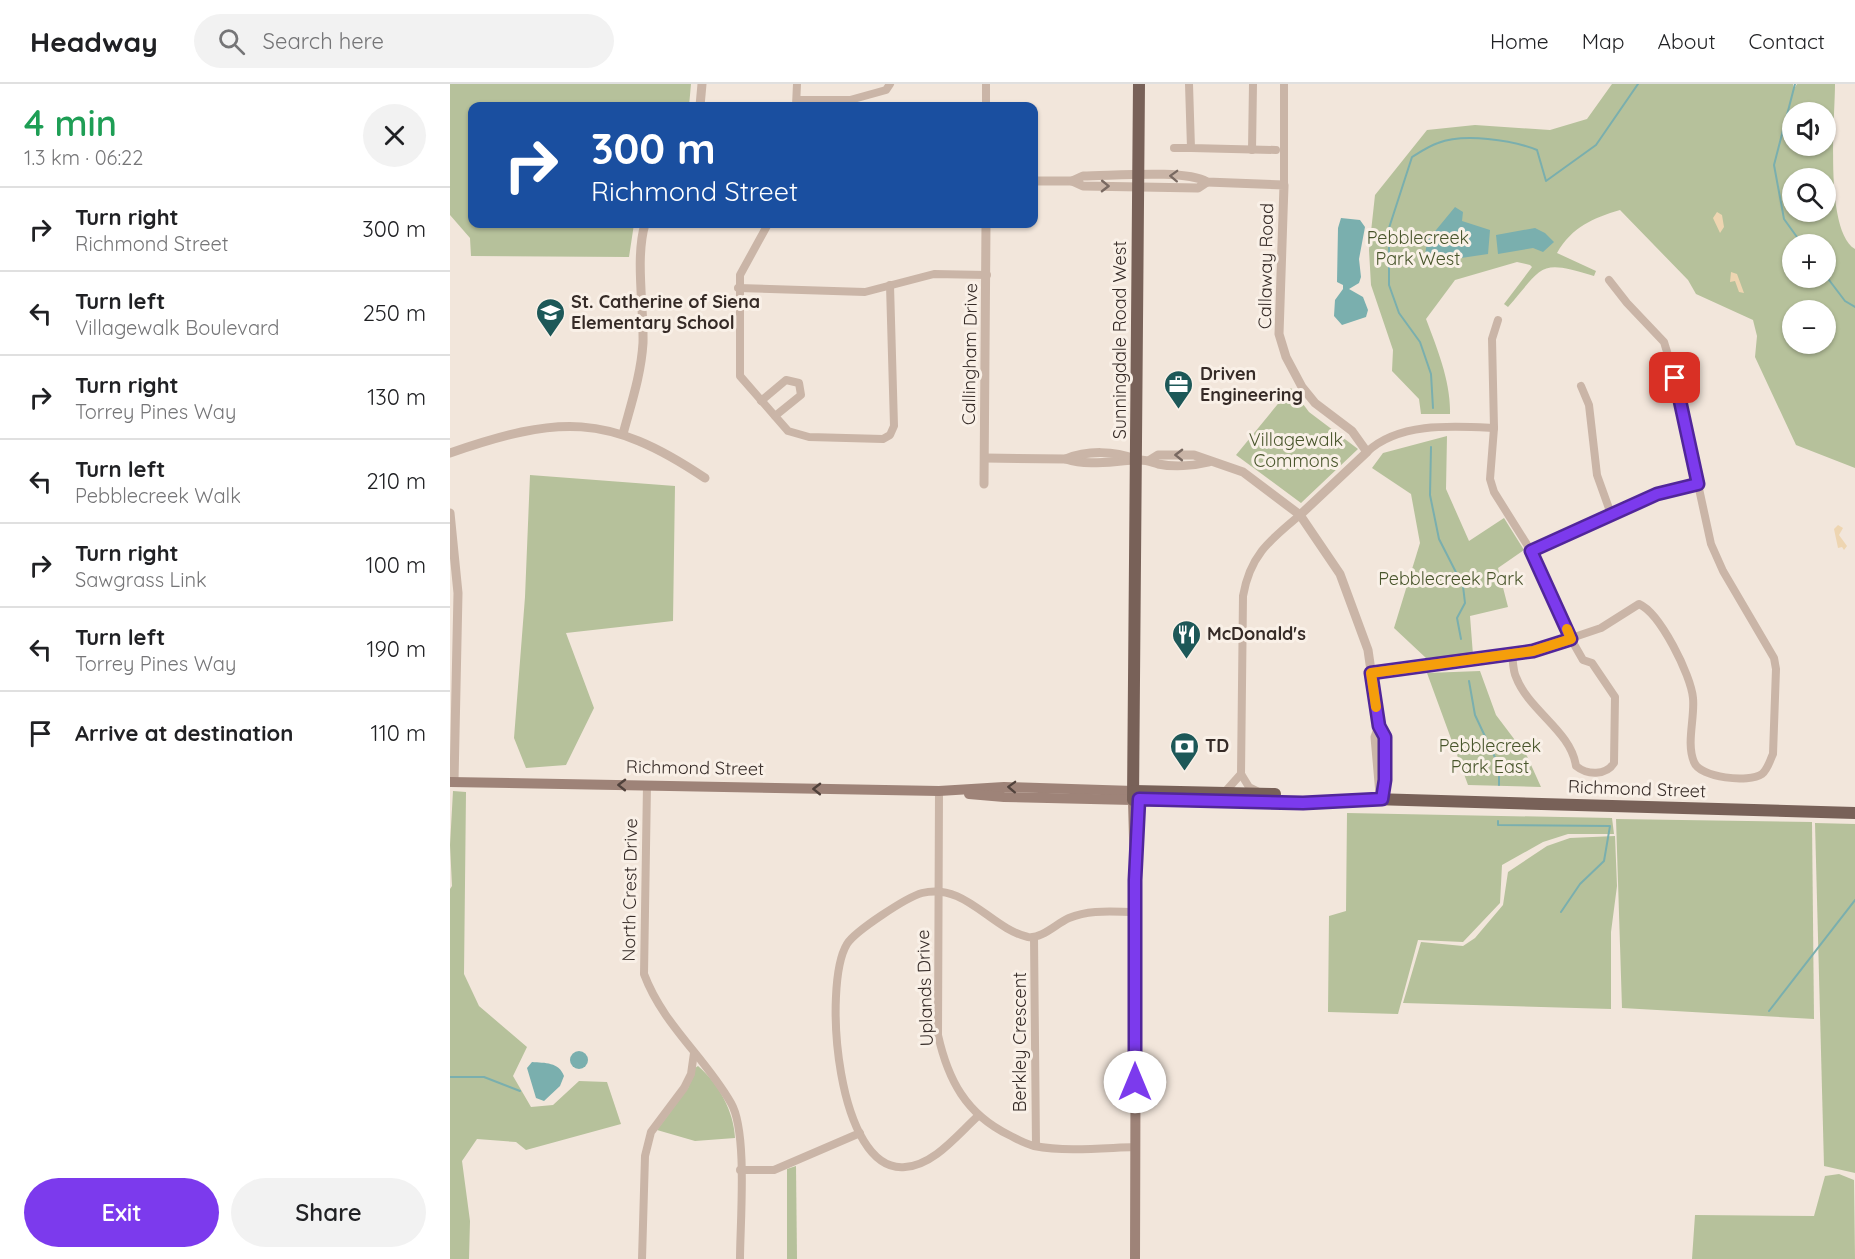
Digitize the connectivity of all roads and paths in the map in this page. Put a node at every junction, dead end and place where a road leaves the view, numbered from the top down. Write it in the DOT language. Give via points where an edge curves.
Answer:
graph roads {
  1 [pos="702,84"];
  2 [pos="797,84"];
  3 [pos="890,84"];
  4 [pos="986,84"];
  5 [pos="1139,84"];
  6 [pos="1189,84"];
  7 [pos="1253,84"];
  8 [pos="1284,84"];
  9 [pos="700,102"];
  10 [pos="797,102"];
  11 [pos="815,102"];
  12 [pos="986,102"];
  13 [pos="1174,147"];
  14 [pos="1191,148"];
  15 [pos="1252,150"];
  16 [pos="1275,150"];
  17 [pos="1138,181"];
  18 [pos="1038,182"];
  19 [pos="1284,185"];
  20 [pos="644,228"];
  21 [pos="766,228"];
  22 [pos="986,228"];
  23 [pos="987,275"];
  24 [pos="1610,280"];
  25 [pos="890,285"];
  26 [pos="738,288"];
  27 [pos="1498,320"];
  28 [pos="1581,386"];
  29 [pos="761,401"];
  30 [pos="776,416"];
  31 [pos="1494,428"];
  32 [pos="623,434"];
  33 [pos="1367,452"];
  34 [pos="450,453"];
  35 [pos="985,458"];
  36 [pos="1144,460"];
  37 [pos="705,478"];
  38 [pos="984,484"];
  39 [pos="1698,484"];
  40 [pos="450,513"];
  41 [pos="1300,514"];
  42 [pos="1611,514"];
  43 [pos="1531,551"];
  44 [pos="454,581"];
  45 [pos="454,593"];
  46 [pos="1571,639"];
  47 [pos="1512,654"];
  48 [pos="1371,673"];
  49 [pos="1241,774"];
  50 [pos="452,782"];
  51 [pos="647,785"];
  52 [pos="939,791"];
  53 [pos="1224,793"];
  54 [pos="1262,794"];
  55 [pos="1136,795"];
  56 [pos="1382,799"];
  57 [pos="1855,813"];
  58 [pos="937,892"];
  59 [pos="1136,912"];
  60 [pos="1034,937"];
  61 [pos="694,1053"];
  62 [pos="978,1116"];
  63 [pos="860,1133"];
  64 [pos="1036,1146"];
  65 [pos="1135,1148"];
  66 [pos="740,1170"];
  67 [pos="642,1259"];
  68 [pos="740,1259"];
  69 [pos="1135,1259"];
  1 -- 9 [label="street"];
  2 -- 10 [label="street"];
  3 -- 11 [label="street" via="886,90 850,100"];
  4 -- 12 [label="street"];
  5 -- 17 [label="main road, Sunningdale Road West"];
  6 -- 14 [label="street"];
  7 -- 15 [label="street"];
  8 -- 19 [label="street, Callaway Road"];
  13 -- 14 [label="street"];
  14 -- 15 [label="street"];
  15 -- 16 [label="street"];
  17 -- 18 [label="street" via="1083,186 1072,182"];
  17 -- 19 [label="street" via="1198,188 1208,182"];
  17 -- 36 [label="main road, Sunningdale Road West"];
  19 -- 33 [label="street, Callaway Road" via="1279,334 1286,357 1315,403 1352,431"];
  20 -- 32 [label="street" via="642,346 637,387"];
  21 -- 26 [label="street" via="740,275"];
  22 -- 23 [label="street, Callingham Drive"];
  23 -- 25 [label="street" via="934,274"];
  23 -- 35 [label="street, Callingham Drive"];
  24 -- 39 [label="street" via="1664,342"];
  25 -- 26 [label="street" via="865,292"];
  25 -- 30 [label="street" via="894,426 890,435 884,439 809,437 788,431"];
  26 -- 29 [label="street" via="740,376"];
  27 -- 31 [label="street" via="1492,339"];
  28 -- 42 [label="street" via="1589,405 1597,474"];
  29 -- 30 [label="street"];
  29 -- 30 [label="street" via="786,381 800,383 801,395"];
  31 -- 33 [label="street" via="1414,430 1378,442"];
  31 -- 43 [label="street" via="1490,479"];
  32 -- 34 [label="street" via="561,425"];
  32 -- 37 [label="street" via="667,453"];
  33 -- 41 [label="street"];
  35 -- 36 [label="street" via="1066,459 1119,453"];
  35 -- 38 [label="street, Callingham Drive"];
  36 -- 41 [label="street" via="1158,464 1209,462 1243,472"];
  36 -- 55 [label="main road, Sunningdale Road West" via="1136,596"];
  39 -- 42 [label="street" via="1657,494"];
  39 -- 46 [label="street" via="1711,544 1776,669 1773,754 1761,774 1747,778 1711,776 1700,772 1694,764 1689,676 1646,607 1639,604 1601,628"];
  40 -- 44 [label="street"];
  41 -- 48 [label="street" via="1340,574 1368,650"];
  41 -- 49 [label="street" via="1263,546 1245,583"];
  42 -- 43 [label="street"];
  43 -- 46 [label="street"];
  44 -- 45 [label="street"];
  45 -- 50 [label="street"];
  46 -- 47 [label="street"];
  46 -- 47 [label="street" via="1583,660 1592,663 1615,697 1614,763 1605,772 1582,771 1576,766 1574,751 1529,700 1515,676"];
  47 -- 48 [label="street"];
  48 -- 56 [label="street" via="1379,726 1375,737"];
  49 -- 53 [label="street"];
  49 -- 54 [label="street" via="1249,787"];
  51 -- 50 [label="main road, Richmond Street, one-way"];
  52 -- 51 [label="main road, Richmond Street, one-way"];
  51 -- 61 [label="street, North Crest Drive" via="644,974 653,999"];
  52 -- 55 [label="main road, Richmond Street" via="1004,787"];
  52 -- 58 [label="street, Uplands Drive"];
  53 -- 54 [label="main road, Richmond Street"];
  53 -- 55 [label="main road, Richmond Street"];
  54 -- 56 [label="main road, Richmond Street"];
  55 -- 56 [label="main road, Richmond Street" via="1303,803"];
  55 -- 59 [label="main road"];
  56 -- 57 [label="main road, Richmond Street"];
  58 -- 60 [label="street" via="954,894 1021,934"];
  58 -- 62 [label="street, Uplands Drive" via="938,1035 943,1060 955,1085"];
  58 -- 63 [label="street" via="921,893 864,926 847,943 840,963 836,1052 848,1105"];
  59 -- 60 [label="street" via="1085,913"];
  59 -- 65 [label="main road"];
  60 -- 64 [label="street, Berkley Crescent"];
  61 -- 66 [label="street, North Crest Drive" via="732,1105 738,1127"];
  61 -- 67 [label="street" via="684,1088 651,1132 645,1156"];
  62 -- 63 [label="street" via="922,1164 903,1168 887,1165"];
  62 -- 64 [label="street, Uplands Drive" via="993,1128"];
  63 -- 66 [label="street" via="774,1170"];
  64 -- 65 [label="street, Uplands Drive"];
  65 -- 69 [label="main road"];
  66 -- 68 [label="street, North Crest Drive"];
}
